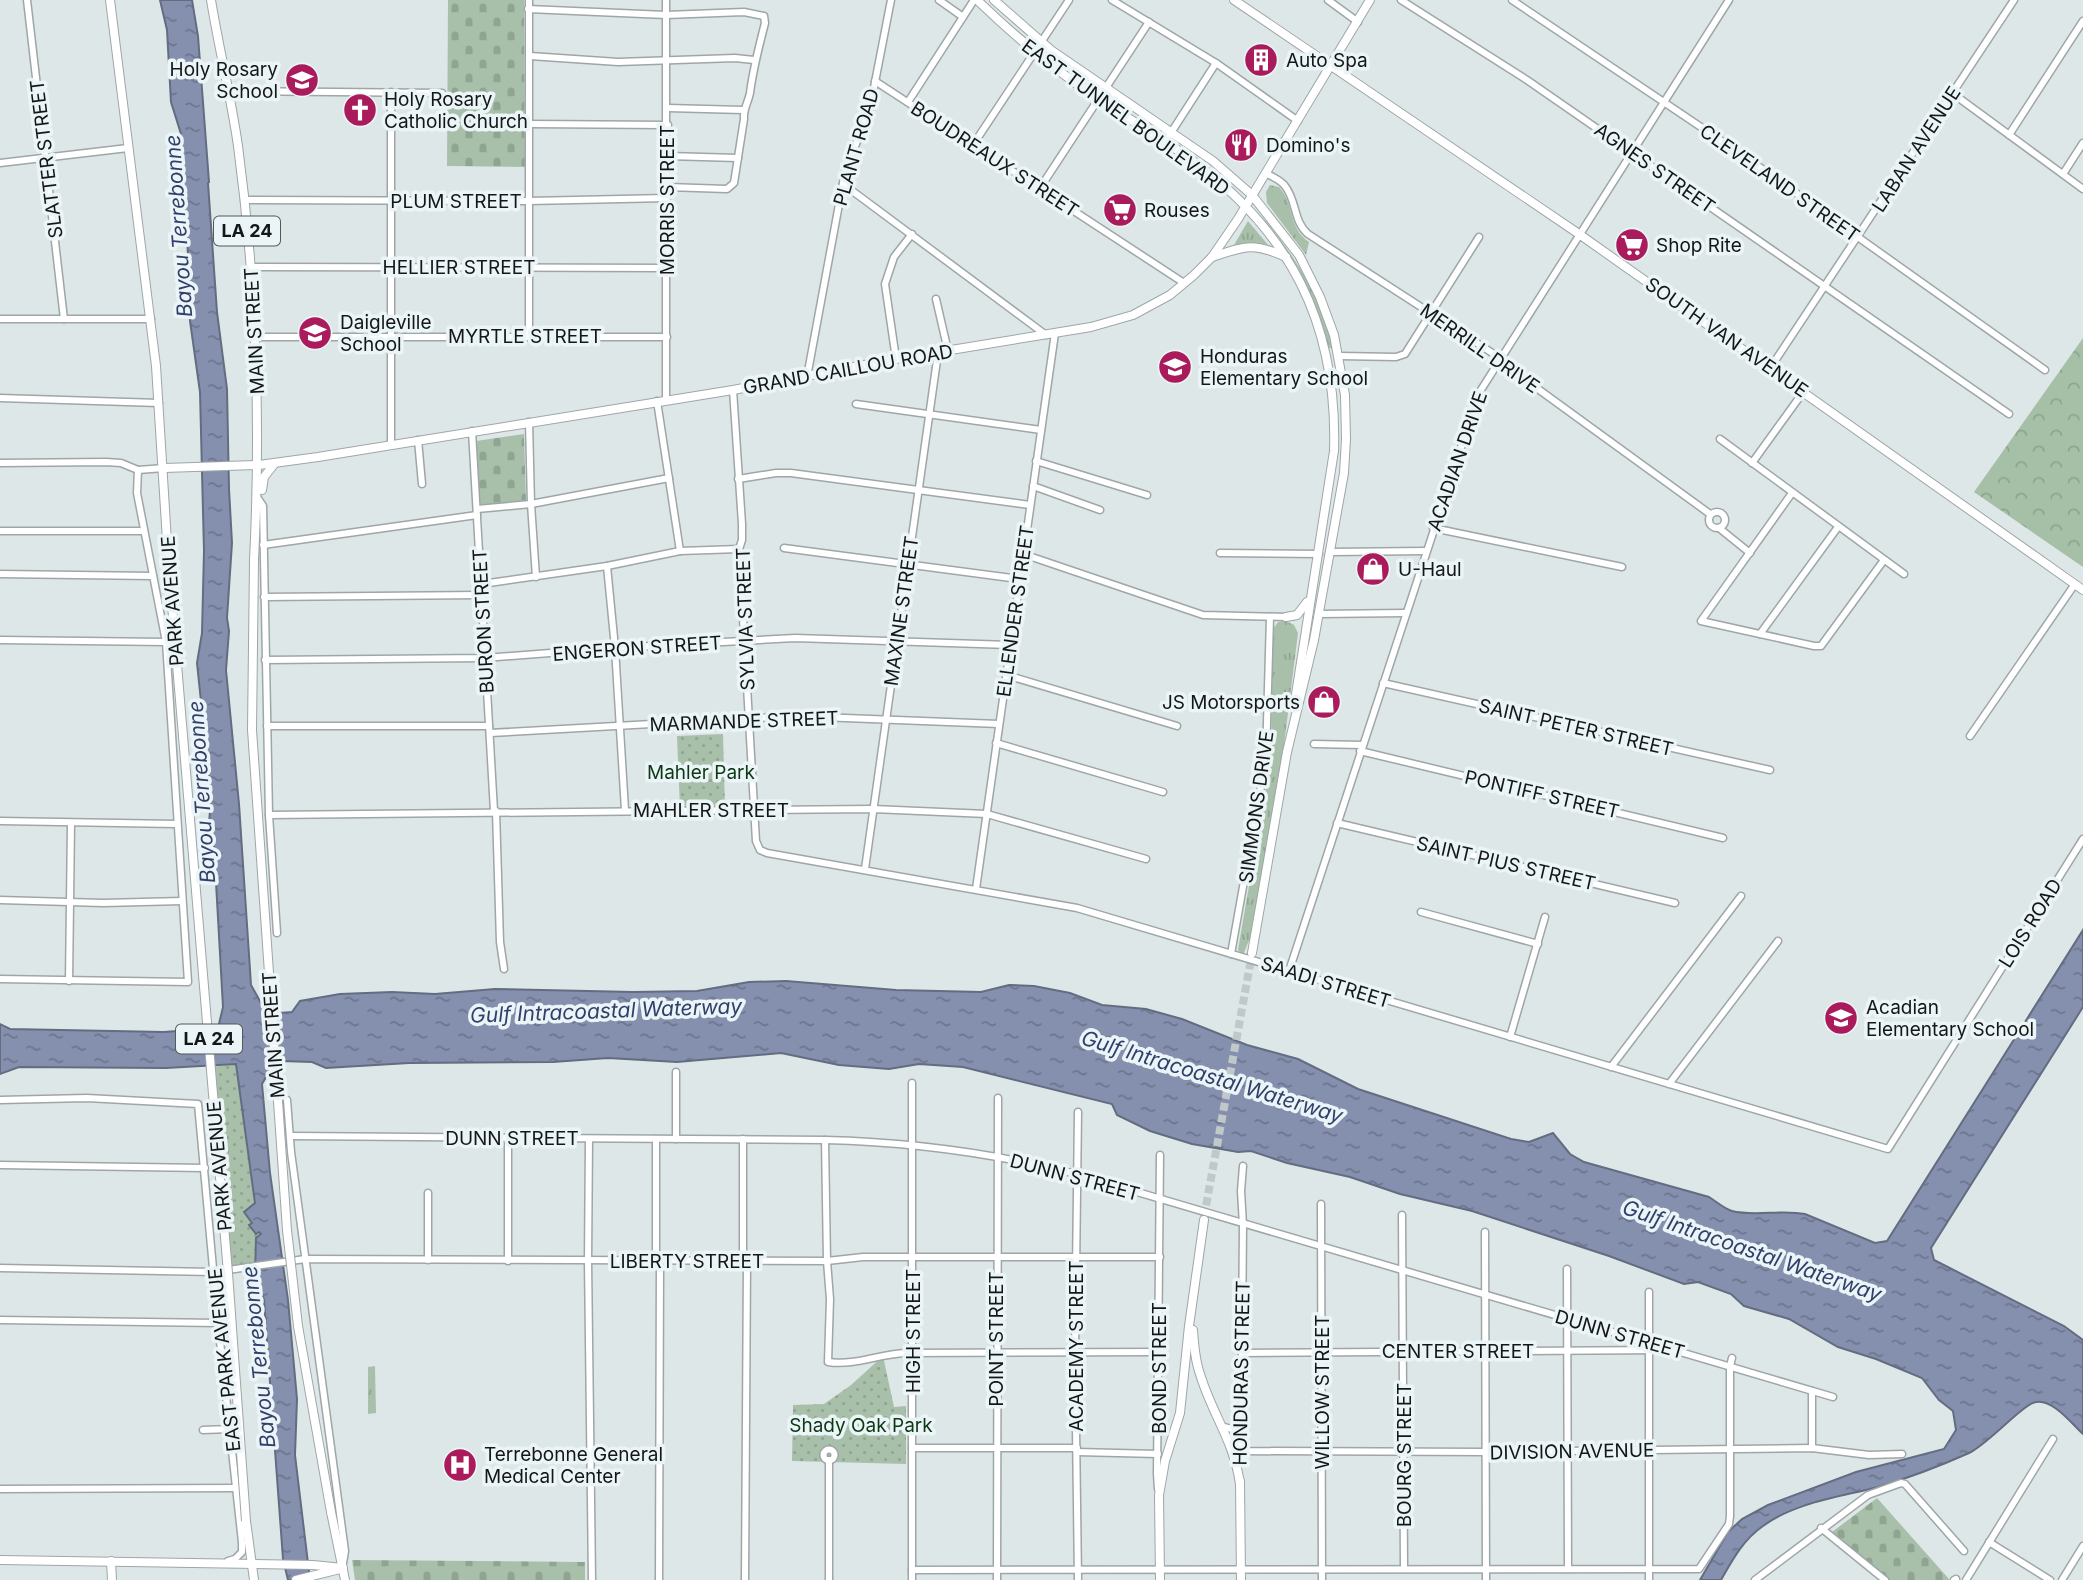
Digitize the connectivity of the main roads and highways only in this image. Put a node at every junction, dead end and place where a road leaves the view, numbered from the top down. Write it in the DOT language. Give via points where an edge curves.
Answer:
graph roads {
  1 [pos="110,0"];
  2 [pos="211,0"];
  3 [pos="976,0"];
  4 [pos="994,0"];
  5 [pos="1234,0"];
  6 [pos="1370,0"];
  7 [pos="1331,66"];
  8 [pos="1252,195"];
  9 [pos="1246,206"];
  10 [pos="1212,257"];
  11 [pos="1286,257"];
  12 [pos="275,463"];
  13 [pos="259,465"];
  14 [pos="164,468"];
  15 [pos="257,495"];
  16 [pos="1323,530"];
  17 [pos="1330,552"];
  18 [pos="1319,554"];
  19 [pos="1326,572"];
  20 [pos="2083,590"];
  21 [pos="1311,596"];
  22 [pos="1303,638"];
  23 [pos="1293,724"];
  24 [pos="1252,953"];
  25 [pos="1204,1220"];
  26 [pos="1192,1310"];
  27 [pos="1241,1451"];
  28 [pos="1240,1484"];
  29 [pos="0,1560"];
  30 [pos="111,1561"];
  31 [pos="253,1564"];
  32 [pos="342,1568"];
  33 [pos="112,1580"];
  34 [pos="254,1580"];
  35 [pos="296,1580"];
  36 [pos="345,1580"];
  37 [pos="1160,1580"];
  38 [pos="1241,1580"];
  1 -- 14 [label="main road, PARK AVENUE" via="151,319"];
  2 -- 13 [label="main road, MAIN STREET / LA 24" via="229,91 251,267"];
  3 -- 9 [label="main road, EAST TUNNEL BOULEVARD" via="1035,52 1165,142"];
  4 -- 8 [label="main road, EAST TUNNEL BOULEVARD" via="1041,43 1213,161"];
  5 -- 7 [label="main road, SOUTH VAN AVENUE"];
  6 -- 7 [label="main road, GRAND CAILLOU ROAD"];
  7 -- 8 [label="main road, GRAND CAILLOU ROAD"];
  7 -- 20 [label="main road, SOUTH VAN AVENUE" via="1579,234"];
  8 -- 9 [label="main road, GRAND CAILLOU ROAD"];
  8 -- 17 [label="main road, EAST TUNNEL BOULEVARD" via="1305,265 1339,355 1346,439"];
  9 -- 10 [label="main road, GRAND CAILLOU ROAD"];
  9 -- 11 [label="main road, EAST TUNNEL BOULEVARD"];
  10 -- 11 [label="main road" via="1246,245"];
  10 -- 12 [label="main road, GRAND CAILLOU ROAD" via="1160,301 1108,324"];
  11 -- 16 [label="main road, EAST TUNNEL BOULEVARD" via="1310,303 1333,389 1334,451"];
  12 -- 13 [label="main road, GRAND CAILLOU ROAD"];
  12 -- 15 [label="main road"];
  13 -- 14 [label="main road, GRAND CAILLOU ROAD"];
  13 -- 15 [label="main road, MAIN STREET / LA 24"];
  14 -- 31 [label="main road, PARK AVENUE / LA 24, bridge"];
  15 -- 32 [label="main road, MAIN STREET / LA 24, bridge" via="252,730 287,1230 298,1326"];
  16 -- 17 [label="main road"];
  16 -- 18 [label="main road, EAST TUNNEL BOULEVARD"];
  17 -- 19 [label="main road, EAST TUNNEL BOULEVARD"];
  18 -- 19 [label="main road"];
  18 -- 21 [label="main road, EAST TUNNEL BOULEVARD"];
  19 -- 23 [label="main road, EAST TUNNEL BOULEVARD"];
  21 -- 22 [label="main road, EAST TUNNEL BOULEVARD"];
  21 -- 22 [label="main road" via="1300,613 1286,617 1296,621"];
  22 -- 23 [label="main road, EAST TUNNEL BOULEVARD"];
  23 -- 24 [label="main road, EAST TUNNEL BOULEVARD"];
  25 -- 26 [label="main road"];
  26 -- 28 [label="main road" via="1197,1364 1236,1458"];
  26 -- 37 [label="main road, BOND STREET" via="1180,1413 1159,1496"];
  27 -- 28 [label="main road, HONDURAS STREET"];
  28 -- 38 [label="main road, HONDURAS STREET"];
  29 -- 30 [label="main road"];
  30 -- 31 [label="main road"];
  30 -- 33 [label="main road"];
  31 -- 32 [label="main road"];
  31 -- 34 [label="main road, PARK AVENUE / LA 24"];
  32 -- 35 [label="main road"];
  32 -- 36 [label="main road, MAIN STREET / LA 24"];
}
